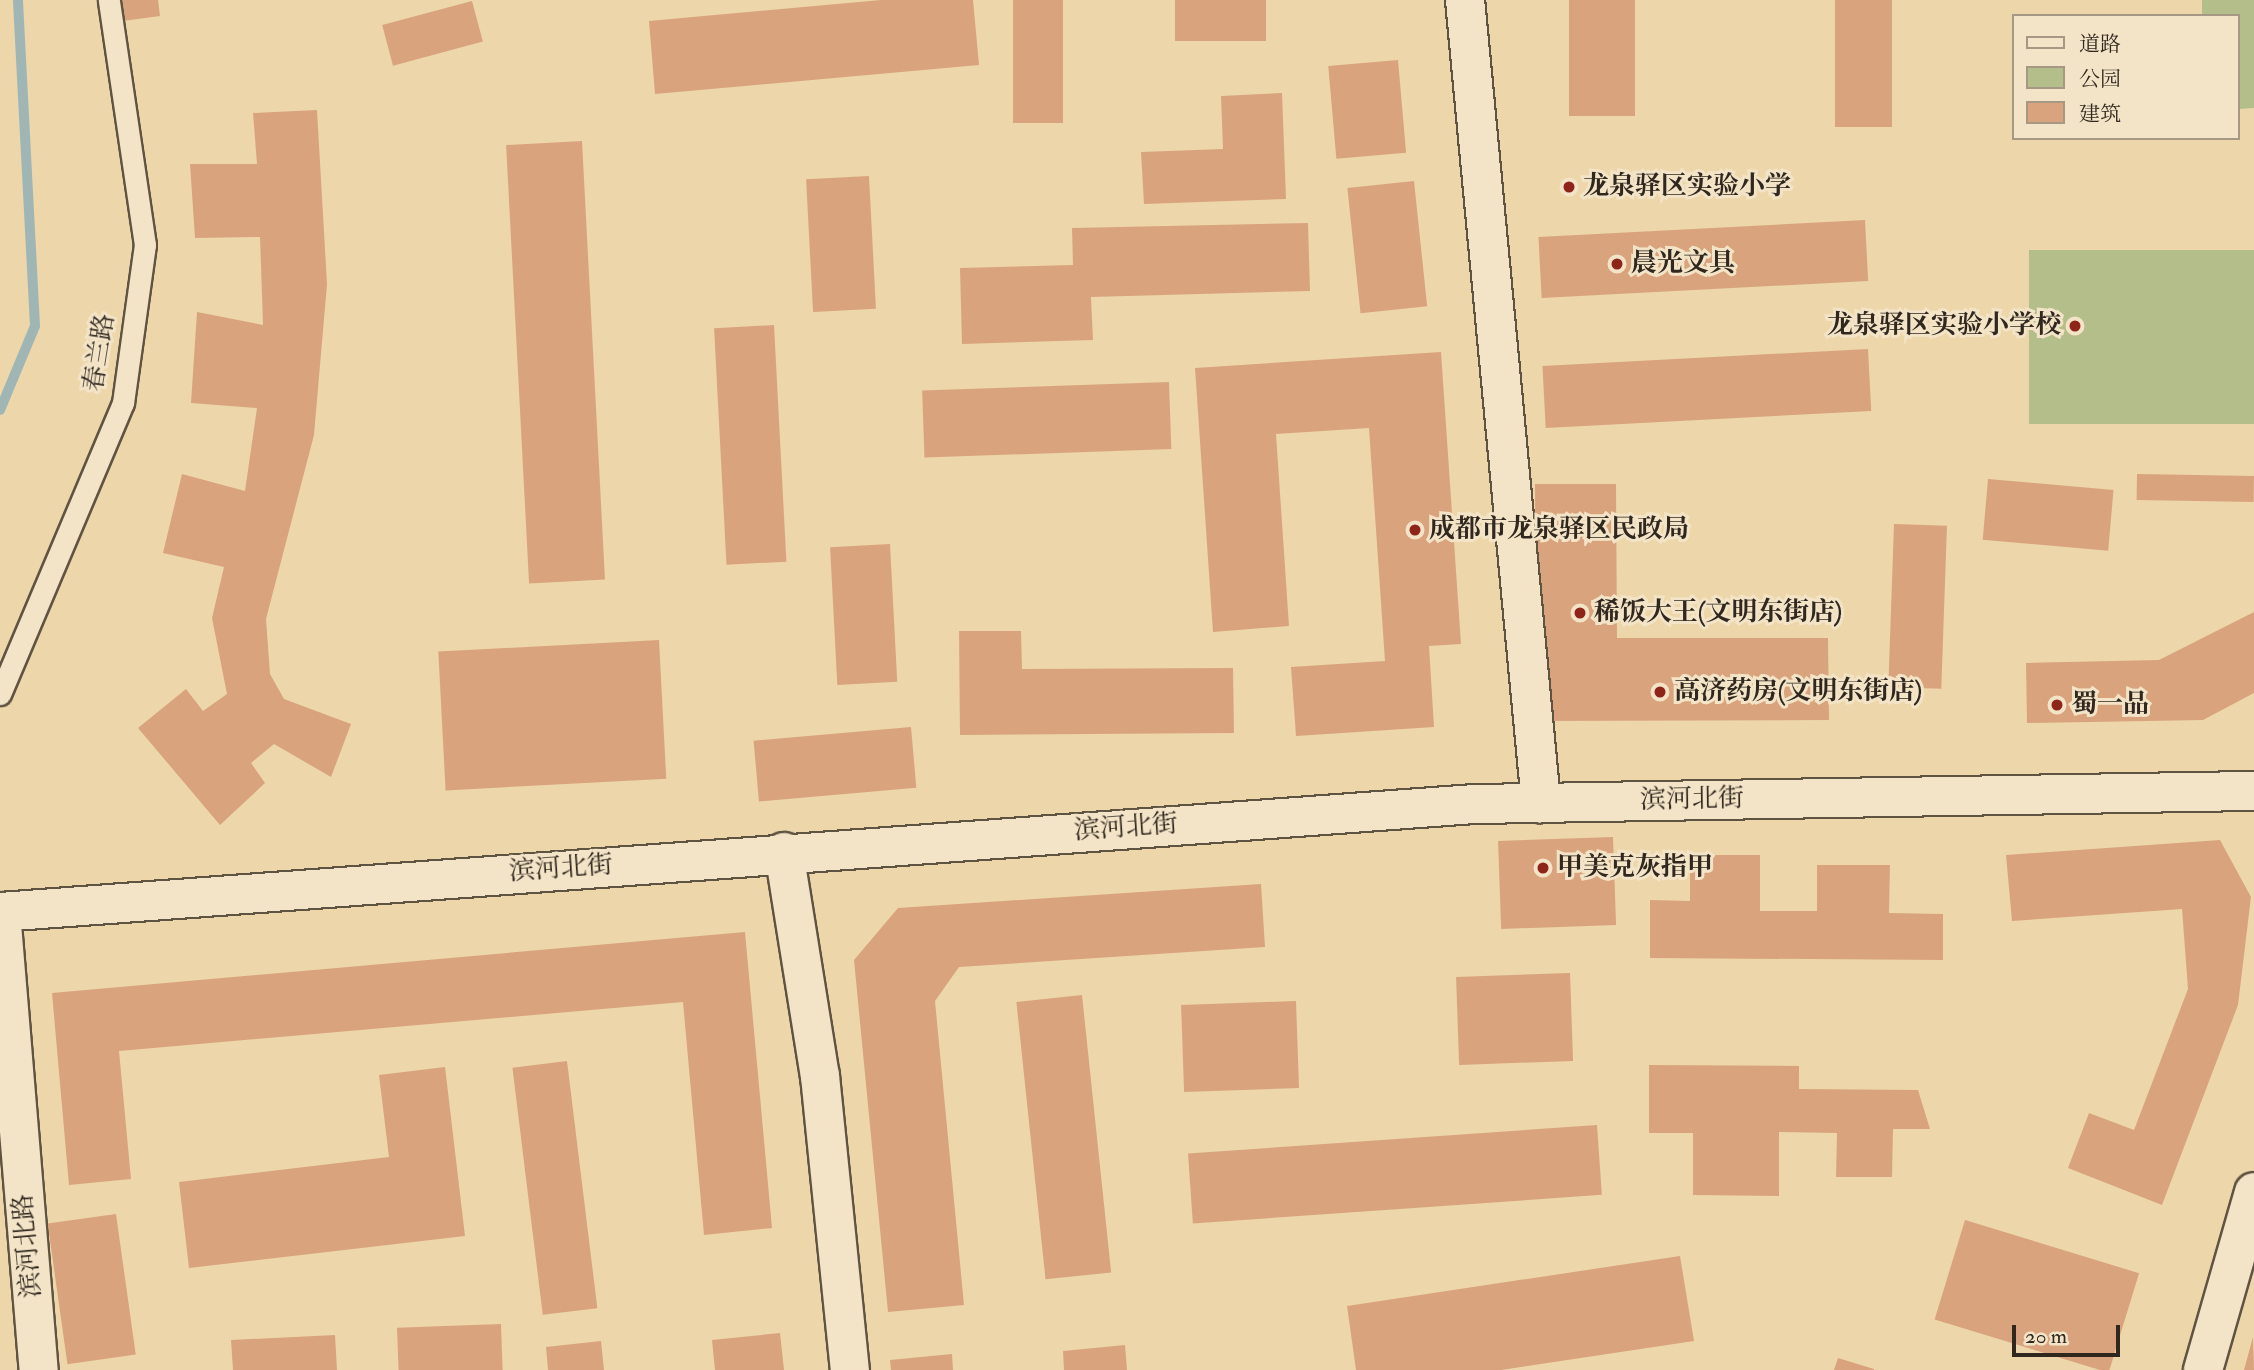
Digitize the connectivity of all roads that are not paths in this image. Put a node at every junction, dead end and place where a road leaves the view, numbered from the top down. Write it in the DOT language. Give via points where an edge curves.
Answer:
graph roads {
  1 [pos="109,0"];
  2 [pos="1465,0"];
  3 [pos="0,694"];
  4 [pos="2254,791"];
  5 [pos="1541,803"];
  6 [pos="784,852"];
  7 [pos="0,911"];
  8 [pos="2254,1192"];
  9 [pos="39,1370"];
  10 [pos="850,1370"];
  11 [pos="2203,1370"];
  1 -- 3 [label="lane, 春兰路" via="145,244 122,403"];
  2 -- 5 [label="street"];
  4 -- 5 [label="street, 滨河北街"];
  5 -- 6 [label="street, 滨河北街"];
  6 -- 7 [label="street, 滨河北街"];
  6 -- 10 [label="street" via="820,1076"];
  7 -- 9 [label="street, 滨河北路"];
  8 -- 11 [label="street"];
}
